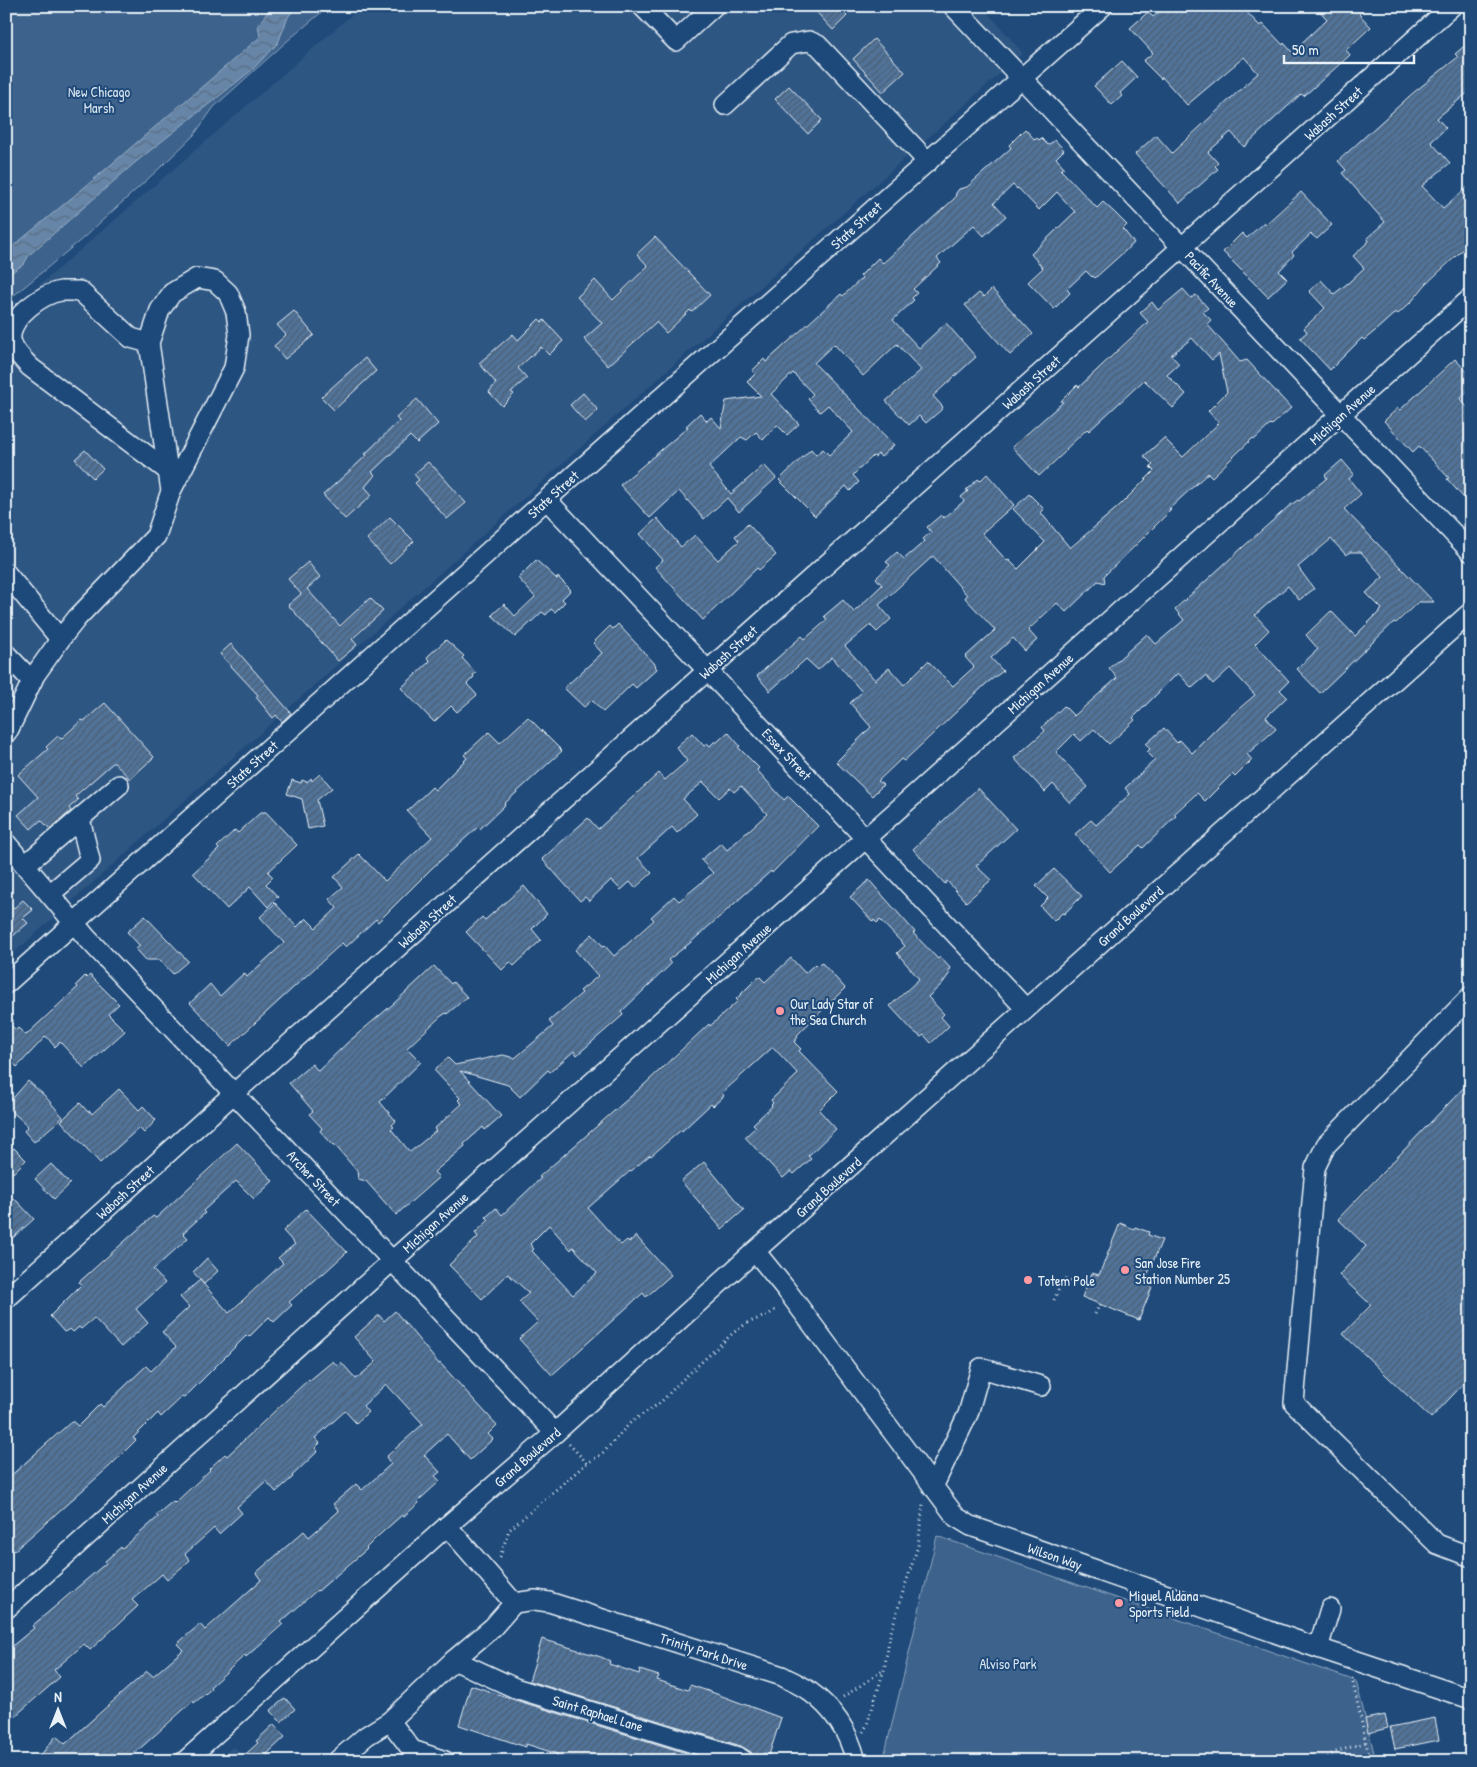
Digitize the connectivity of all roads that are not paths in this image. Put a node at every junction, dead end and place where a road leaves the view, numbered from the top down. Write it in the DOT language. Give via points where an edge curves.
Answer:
graph roads {
  1 [pos="642,6"];
  2 [pos="714,6"];
  3 [pos="954,6"];
  4 [pos="1102,6"];
  5 [pos="1452,6"];
  6 [pos="1023,78"];
  7 [pos="725,105"];
  8 [pos="928,162"];
  9 [pos="1182,247"];
  10 [pos="1471,298"];
  11 [pos="149,343"];
  12 [pos="1341,415"];
  13 [pos="168,471"];
  14 [pos="171,491"];
  15 [pos="547,500"];
  16 [pos="1471,552"];
  17 [pos="6,573"];
  18 [pos="1471,612"];
  19 [pos="60,639"];
  20 [pos="6,654"];
  21 [pos="708,670"];
  22 [pos="32,681"];
  23 [pos="6,733"];
  24 [pos="119,785"];
  25 [pos="80,819"];
  26 [pos="866,838"];
  27 [pos="6,843"];
  28 [pos="25,865"];
  29 [pos="50,894"];
  30 [pos="73,923"];
  31 [pos="6,984"];
  32 [pos="1471,996"];
  33 [pos="1026,1008"];
  34 [pos="234,1093"];
  35 [pos="756,1251"];
  36 [pos="392,1261"];
  37 [pos="6,1299"];
  38 [pos="1041,1386"];
  39 [pos="561,1437"];
  40 [pos="933,1487"];
  41 [pos="447,1526"];
  42 [pos="1471,1557"];
  43 [pos="514,1602"];
  44 [pos="6,1609"];
  45 [pos="1330,1609"];
  46 [pos="1318,1648"];
  47 [pos="454,1660"];
  48 [pos="1471,1699"];
  49 [pos="390,1722"];
  50 [pos="185,1761"];
  51 [pos="337,1761"];
  52 [pos="445,1761"];
  53 [pos="744,1761"];
  54 [pos="856,1761"];
  1 -- 2 [label="street" via="676,42"];
  3 -- 6 [label="street, Pacific Avenue"];
  4 -- 6 [label="street, State Street"];
  5 -- 9 [label="street, Wabash Street"];
  6 -- 8 [label="street, State Street"];
  6 -- 9 [label="street, Pacific Avenue"];
  7 -- 8 [label="street" via="791,44 808,42 818,45"];
  8 -- 15 [label="street, State Street"];
  9 -- 12 [label="street, Pacific Avenue"];
  9 -- 21 [label="street, Wabash Street"];
  10 -- 12 [label="street, Michigan Avenue"];
  11 -- 13 [label="street"];
  11 -- 13 [label="street" via="131,338 80,291 44,296 17,320 11,336 15,350 30,367"];
  11 -- 14 [label="street" via="160,310 172,293 197,278 215,281 228,293 240,335 234,368"];
  12 -- 16 [label="street, Pacific Avenue"];
  12 -- 26 [label="street, Michigan Avenue"];
  13 -- 14 [label="street"];
  14 -- 19 [label="street" via="156,536"];
  15 -- 21 [label="street, Essex Street"];
  15 -- 30 [label="street, State Street"];
  17 -- 19 [label="street"];
  18 -- 33 [label="street, Grand Boulevard"];
  19 -- 22 [label="street"];
  20 -- 22 [label="street"];
  21 -- 26 [label="street, Essex Street"];
  21 -- 34 [label="street, Wabash Street"];
  22 -- 23 [label="street"];
  24 -- 25 [label="street"];
  25 -- 28 [label="street"];
  25 -- 29 [label="street" via="90,860"];
  26 -- 33 [label="street, Essex Street"];
  26 -- 36 [label="street, Michigan Avenue"];
  27 -- 28 [label="street, Archer Street"];
  28 -- 29 [label="street, Archer Street"];
  29 -- 30 [label="street, Archer Street"];
  30 -- 31 [label="street, State Street"];
  30 -- 34 [label="street, Archer Street"];
  32 -- 42 [label="street" via="1326,1145 1315,1168 1294,1403 1437,1544"];
  33 -- 35 [label="street, Grand Boulevard"];
  34 -- 36 [label="street, Archer Street"];
  34 -- 37 [label="street, Wabash Street"];
  35 -- 39 [label="street, Grand Boulevard"];
  35 -- 40 [label="street, Wilson Way"];
  36 -- 39 [label="street, Archer Street"];
  36 -- 44 [label="street, Michigan Avenue"];
  38 -- 40 [label="street" via="981,1368 968,1414"];
  39 -- 41 [label="street, Grand Boulevard"];
  40 -- 46 [label="street, Wilson Way" via="956,1517 971,1526"];
  41 -- 43 [label="street"];
  41 -- 50 [label="street, Grand Boulevard"];
  43 -- 47 [label="street" via="493,1627"];
  43 -- 54 [label="street, Trinity Park Drive" via="549,1602 782,1676 809,1691 831,1710 848,1735"];
  45 -- 46 [label="street"];
  46 -- 48 [label="street, Wilson Way"];
  47 -- 49 [label="street"];
  47 -- 53 [label="street, Saint Raphael Lane" via="515,1688"];
  49 -- 51 [label="street" via="366,1736"];
  49 -- 52 [label="street" via="412,1750"];
}
